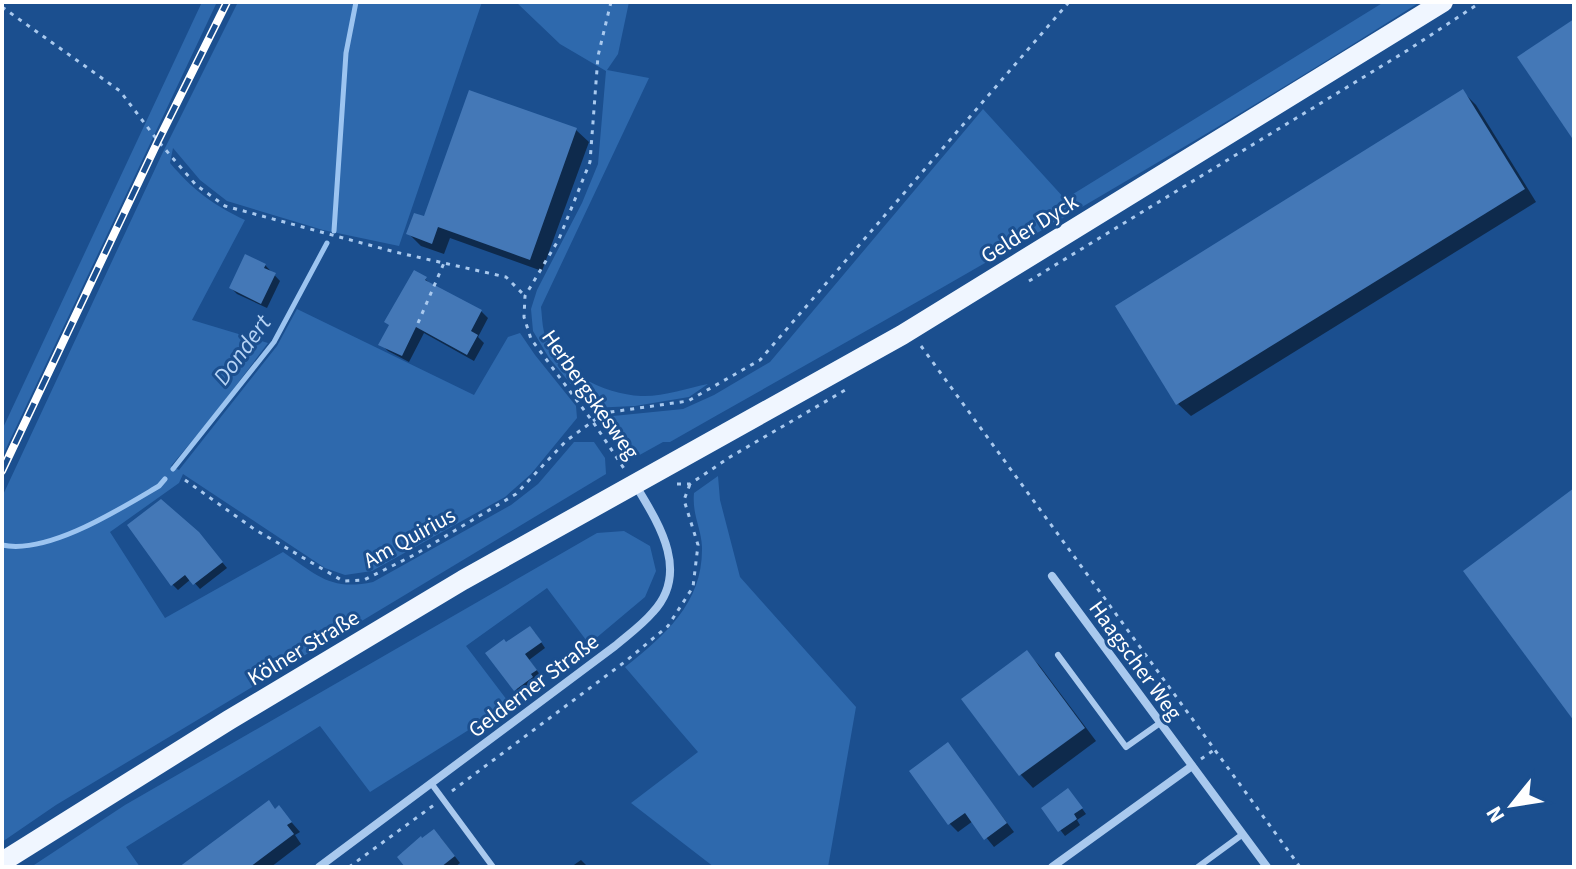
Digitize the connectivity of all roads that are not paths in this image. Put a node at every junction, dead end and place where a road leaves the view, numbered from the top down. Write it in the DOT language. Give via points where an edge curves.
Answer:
graph roads {
  1 [pos="1443,2"];
  2 [pos="634,483"];
  3 [pos="1052,576"];
  4 [pos="1058,655"];
  5 [pos="1160,723"];
  6 [pos="1192,766"];
  7 [pos="431,783"];
  8 [pos="1243,834"];
  9 [pos="2,862"];
  10 [pos="319,867"];
  11 [pos="493,867"];
  12 [pos="1052,867"];
  13 [pos="1198,867"];
  14 [pos="1267,867"];
  1 -- 2 [label="main road, Gelder Dyck" via="902,335"];
  2 -- 7 [label="street, Gelderner Straße" via="664,534 669,555 670,577 654,611"];
  2 -- 9 [label="main road, Kölner Straße" via="268,696"];
  3 -- 5 [label="street, Haagscher Weg"];
  4 -- 5 [label="lane" via="1126,747"];
  5 -- 6 [label="street, Haagscher Weg"];
  6 -- 8 [label="street, Haagscher Weg"];
  6 -- 12 [label="street"];
  7 -- 10 [label="street, Gelderner Straße"];
  7 -- 11 [label="lane"];
  8 -- 13 [label="lane"];
  8 -- 14 [label="street, Haagscher Weg"];
}
